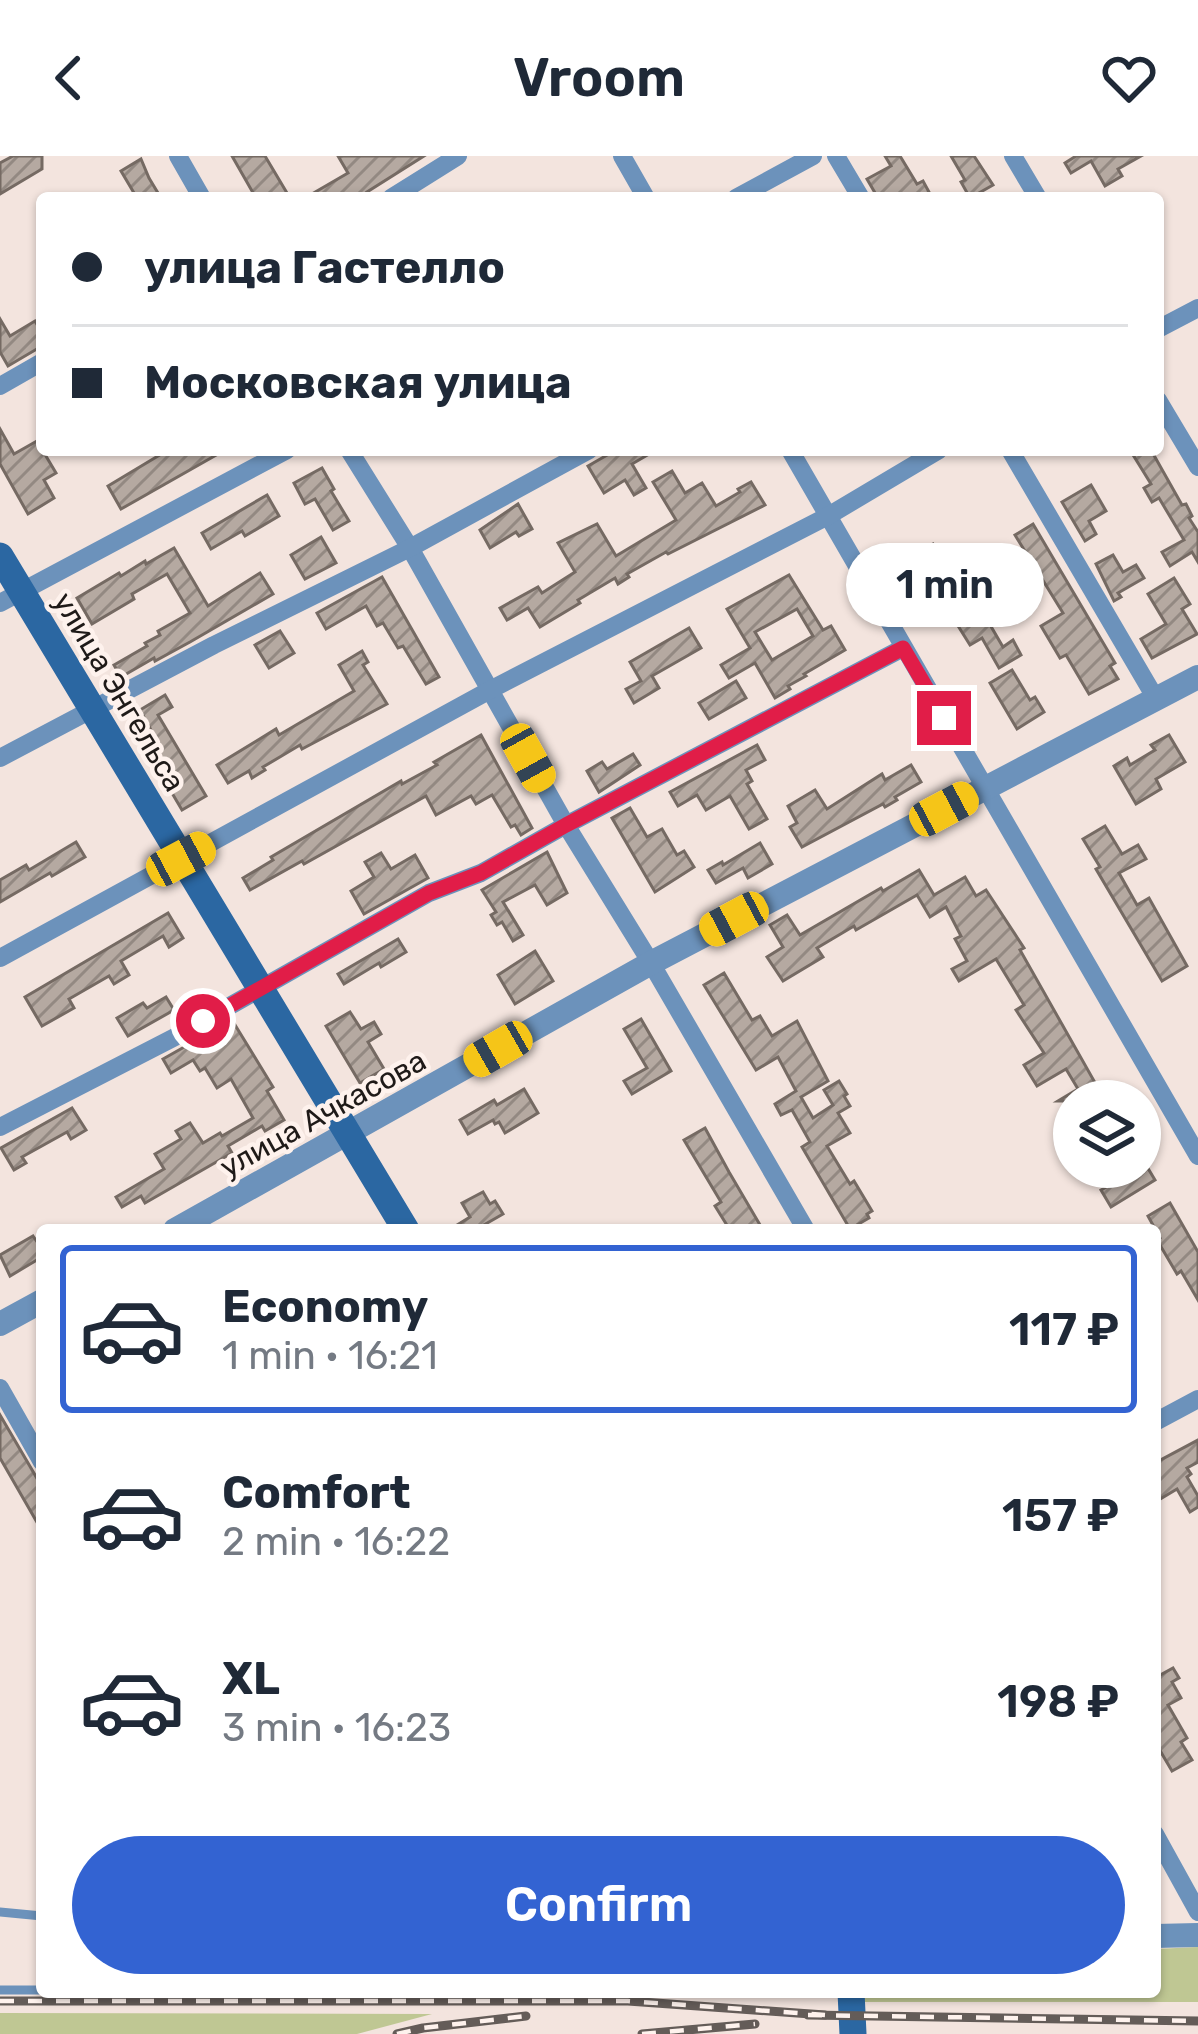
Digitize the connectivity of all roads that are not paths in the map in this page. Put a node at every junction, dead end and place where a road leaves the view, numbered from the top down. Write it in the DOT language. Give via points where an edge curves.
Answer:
graph roads {
  1 [pos="178,156"];
  2 [pos="458,156"];
  3 [pos="622,156"];
  4 [pos="813,156"];
  5 [pos="836,156"];
  6 [pos="1013,156"];
  7 [pos="199,192"];
  8 [pos="401,192"];
  9 [pos="643,192"];
  10 [pos="747,192"];
  11 [pos="857,192"];
  12 [pos="1034,192"];
  13 [pos="1198,308"];
  14 [pos="1164,326"];
  15 [pos="36,365"];
  16 [pos="0,386"];
  17 [pos="1164,410"];
  18 [pos="276,456"];
  19 [pos="353,456"];
  20 [pos="578,456"];
  21 [pos="793,456"];
  22 [pos="929,456"];
  23 [pos="1014,456"];
  24 [pos="1198,466"];
  25 [pos="828,516"];
  26 [pos="410,548"];
  27 [pos="0,556"];
  28 [pos="10,598"];
  29 [pos="903,648"];
  30 [pos="1198,677"];
  31 [pos="490,690"];
  32 [pos="1156,699"];
  33 [pos="91,710"];
  34 [pos="0,758"];
  35 [pos="986,787"];
  36 [pos="566,825"];
  37 [pos="181,859"];
  38 [pos="0,958"];
  39 [pos="651,963"];
  40 [pos="260,988"];
  41 [pos="0,1126"];
  42 [pos="349,1134"];
  43 [pos="1198,1156"];
  44 [pos="186,1224"];
  45 [pos="402,1224"];
  46 [pos="803,1224"];
  47 [pos="36,1304"];
  48 [pos="0,1324"];
  49 [pos="0,1388"];
  50 [pos="1198,1399"];
  51 [pos="1161,1419"];
  52 [pos="36,1451"];
  53 [pos="1161,1845"];
  54 [pos="0,1912"];
  55 [pos="1198,1912"];
  56 [pos="36,1915"];
  57 [pos="1198,1935"];
  58 [pos="1161,1936"];
  59 [pos="0,1990"];
  60 [pos="36,1990"];
  61 [pos="851,1998"];
  62 [pos="853,2034"];
  1 -- 7 [label="street"];
  2 -- 8 [label="street"];
  3 -- 9 [label="street"];
  4 -- 10 [label="street"];
  5 -- 11 [label="street"];
  6 -- 12 [label="street"];
  13 -- 14 [label="street"];
  15 -- 16 [label="street"];
  17 -- 24 [label="street"];
  18 -- 28 [label="street"];
  19 -- 26 [label="street"];
  20 -- 26 [label="street"];
  21 -- 25 [label="street"];
  22 -- 25 [label="street"];
  23 -- 32 [label="street"];
  25 -- 29 [label="street"];
  25 -- 31 [label="street"];
  26 -- 31 [label="street"];
  26 -- 33 [label="street"];
  27 -- 28 [label="main road, улица Энгельса"];
  28 -- 33 [label="main road, улица Энгельса"];
  29 -- 35 [label="street"];
  29 -- 36 [label="street"];
  30 -- 32 [label="street, улица Ачкасова"];
  31 -- 36 [label="street"];
  31 -- 37 [label="street"];
  32 -- 35 [label="street, улица Ачкасова"];
  33 -- 34 [label="street"];
  33 -- 37 [label="main road, улица Энгельса"];
  35 -- 39 [label="street, улица Ачкасова"];
  35 -- 43 [label="street"];
  36 -- 39 [label="street"];
  36 -- 40 [label="street"];
  37 -- 38 [label="street"];
  37 -- 40 [label="main road, улица Энгельса"];
  39 -- 42 [label="street, улица Ачкасова"];
  39 -- 46 [label="street"];
  40 -- 41 [label="street"];
  40 -- 42 [label="main road, улица Энгельса"];
  42 -- 44 [label="street, улица Ачкасова"];
  42 -- 45 [label="main road, улица Энгельса"];
  47 -- 48 [label="street"];
  49 -- 52 [label="street"];
  50 -- 51 [label="street"];
  53 -- 55 [label="street"];
  54 -- 56 [label="lane"];
  57 -- 58 [label="street"];
  59 -- 60 [label="lane"];
  61 -- 62 [label="main road"];
}
